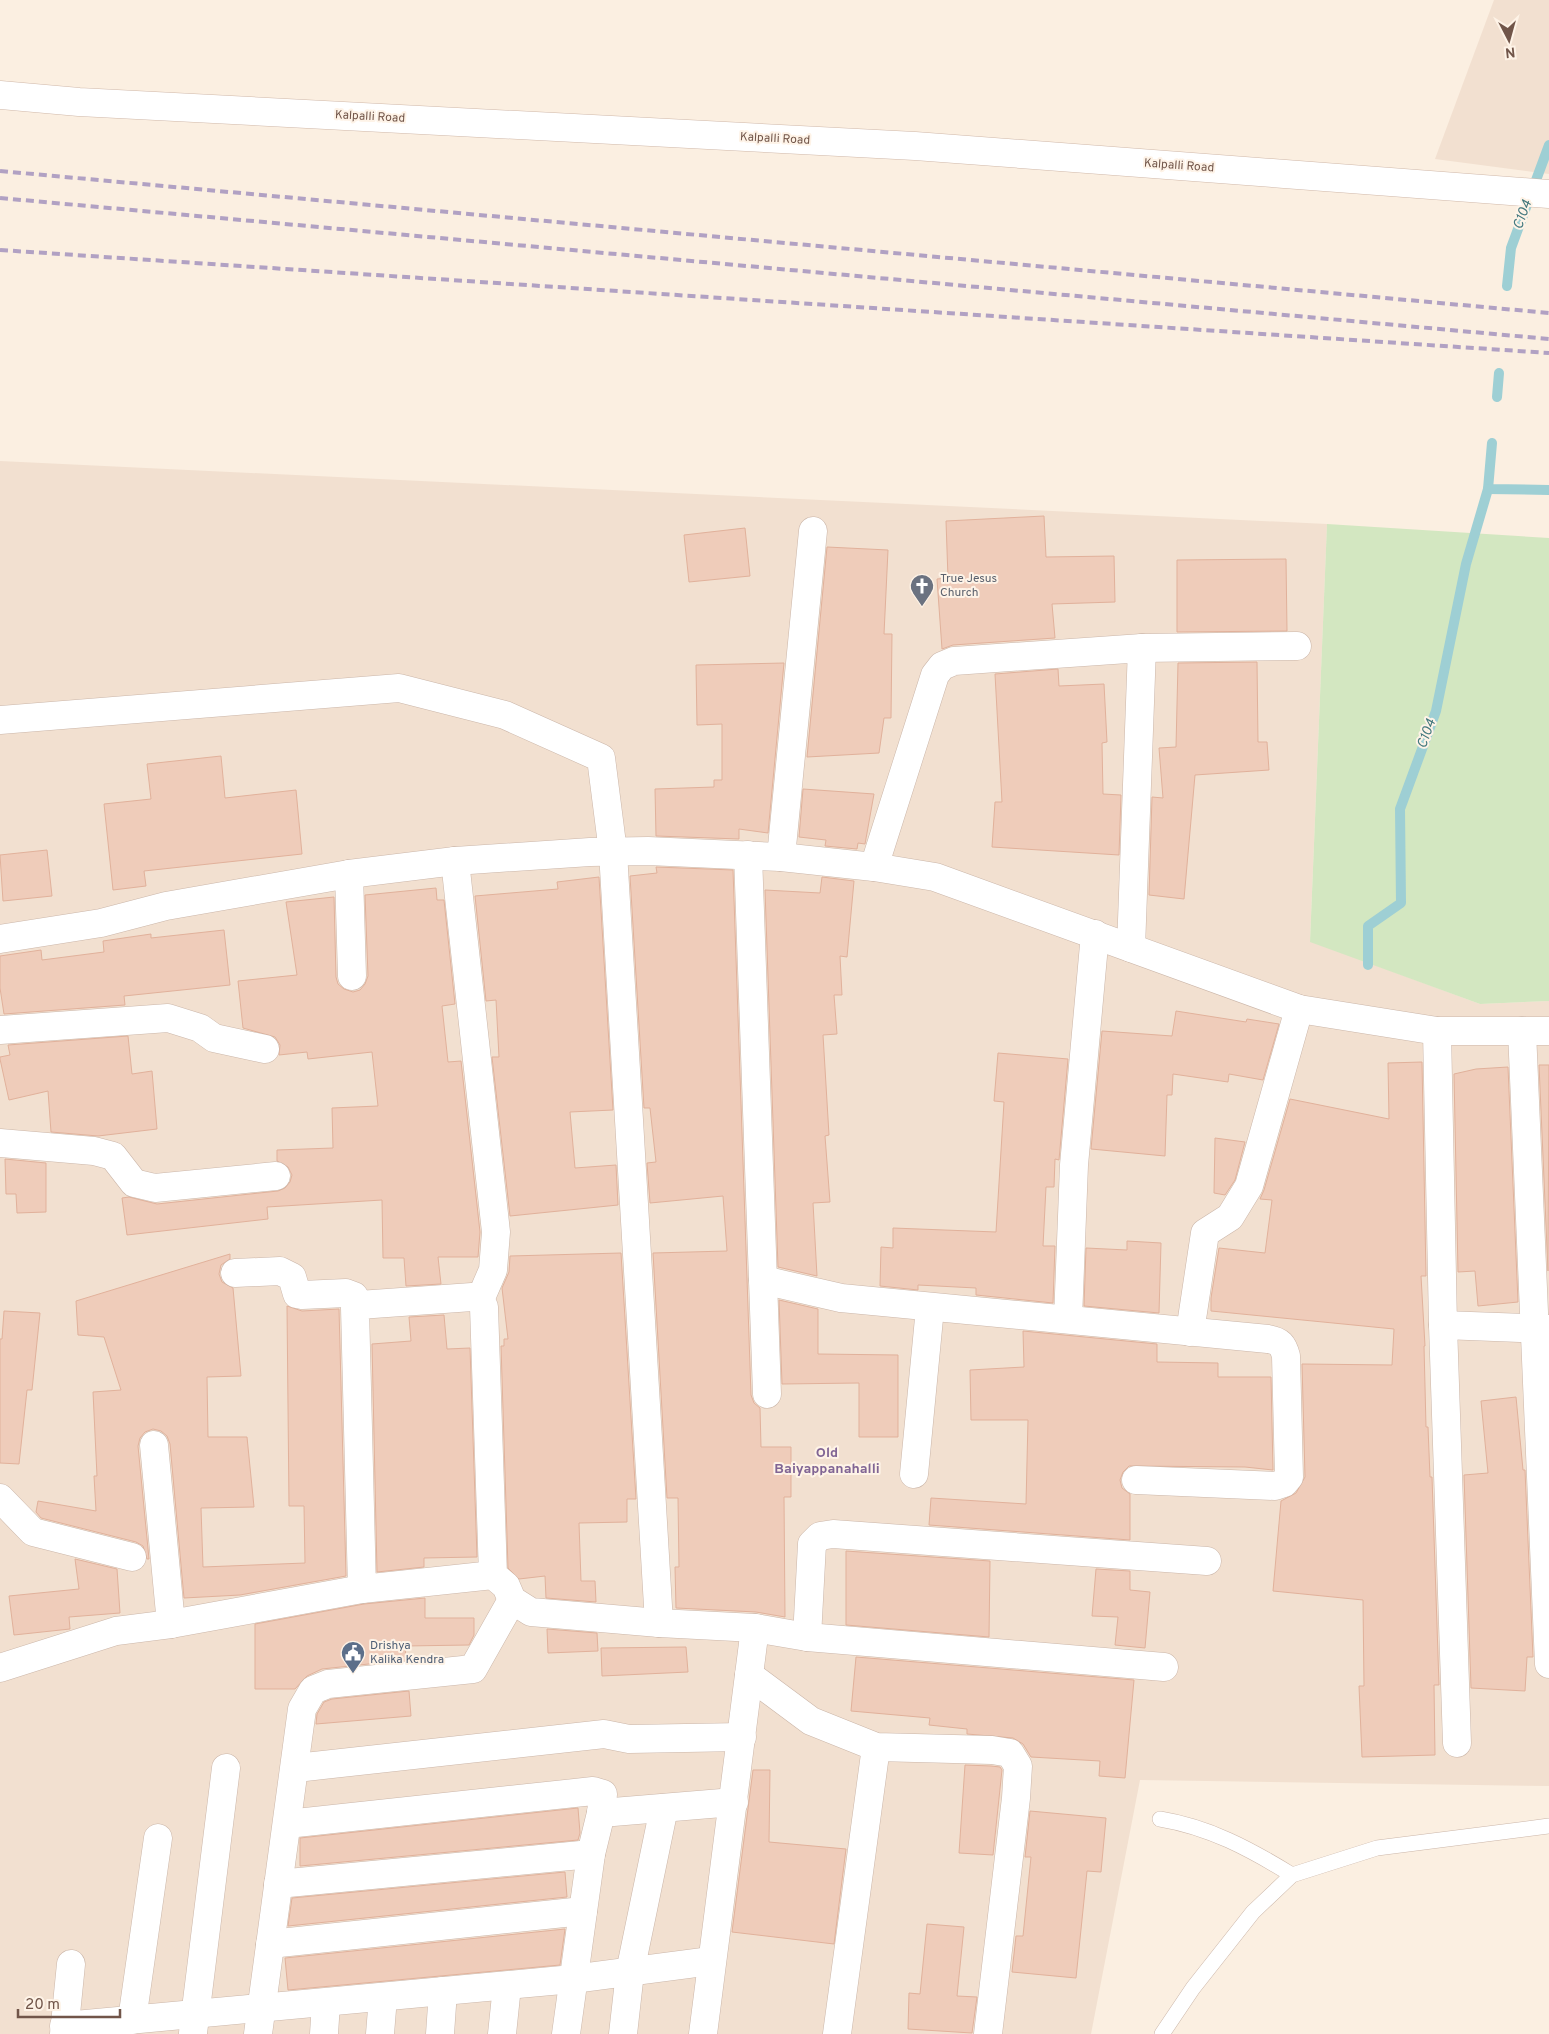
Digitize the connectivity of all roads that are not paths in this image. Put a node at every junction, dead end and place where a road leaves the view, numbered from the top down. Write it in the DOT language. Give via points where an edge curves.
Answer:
graph roads {
  1 [pos="0,95"];
  2 [pos="1549,194"];
  3 [pos="813,531"];
  4 [pos="1297,646"];
  5 [pos="1142,648"];
  6 [pos="0,720"];
  7 [pos="613,852"];
  8 [pos="748,855"];
  9 [pos="781,857"];
  10 [pos="455,861"];
  11 [pos="874,867"];
  12 [pos="349,874"];
  13 [pos="1095,934"];
  14 [pos="0,939"];
  15 [pos="1131,948"];
  16 [pos="352,976"];
  17 [pos="1299,1008"];
  18 [pos="0,1030"];
  19 [pos="1437,1031"];
  20 [pos="1522,1031"];
  21 [pos="1549,1031"];
  22 [pos="265,1049"];
  23 [pos="0,1143"];
  24 [pos="276,1176"];
  25 [pos="235,1273"];
  26 [pos="763,1280"];
  27 [pos="480,1300"];
  28 [pos="359,1305"];
  29 [pos="930,1308"];
  30 [pos="1068,1319"];
  31 [pos="1443,1325"];
  32 [pos="1542,1328"];
  33 [pos="1190,1332"];
  34 [pos="767,1394"];
  35 [pos="154,1446"];
  36 [pos="914,1474"];
  37 [pos="1136,1480"];
  38 [pos="0,1498"];
  39 [pos="132,1557"];
  40 [pos="1207,1561"];
  41 [pos="493,1575"];
  42 [pos="362,1589"];
  43 [pos="512,1600"];
  44 [pos="659,1623"];
  45 [pos="171,1624"];
  46 [pos="755,1628"];
  47 [pos="807,1637"];
  48 [pos="1549,1664"];
  49 [pos="1164,1667"];
  50 [pos="0,1668"];
  51 [pos="749,1675"];
  52 [pos="742,1737"];
  53 [pos="1457,1743"];
  54 [pos="876,1747"];
  55 [pos="226,1768"];
  56 [pos="296,1768"];
  57 [pos="734,1802"];
  58 [pos="664,1808"];
  59 [pos="601,1813"];
  60 [pos="1160,1818"];
  61 [pos="287,1824"];
  62 [pos="1549,1826"];
  63 [pos="158,1838"];
  64 [pos="591,1854"];
  65 [pos="1292,1875"];
  66 [pos="278,1884"];
  67 [pos="584,1911"];
  68 [pos="270,1944"];
  69 [pos="711,1961"];
  70 [pos="71,1964"];
  71 [pos="630,1972"];
  72 [pos="573,1979"];
  73 [pos="507,1986"];
  74 [pos="443,1991"];
  75 [pos="383,1998"];
  76 [pos="326,2003"];
  77 [pos="132,2020"];
  78 [pos="260,2022"];
  79 [pos="194,2024"];
  80 [pos="64,2030"];
  81 [pos="324,2034"];
  82 [pos="380,2034"];
  83 [pos="440,2034"];
  84 [pos="502,2034"];
  85 [pos="566,2034"];
  86 [pos="623,2034"];
  87 [pos="703,2034"];
  88 [pos="837,2034"];
  89 [pos="988,2034"];
  90 [pos="1162,2034"];
  1 -- 2 [label="street, Kalpalli Road" via="915,146"];
  3 -- 9 [label="street"];
  4 -- 5 [label="street"];
  5 -- 11 [label="street" via="954,661 942,666 935,675"];
  5 -- 15 [label="street"];
  6 -- 7 [label="street" via="399,688 505,715 601,758"];
  7 -- 8 [label="street"];
  7 -- 10 [label="street"];
  7 -- 44 [label="street"];
  8 -- 9 [label="street"];
  8 -- 26 [label="street"];
  9 -- 11 [label="street"];
  10 -- 12 [label="street"];
  10 -- 27 [label="street" via="496,1232 492,1270"];
  11 -- 13 [label="street" via="935,877"];
  12 -- 14 [label="street" via="166,906 101,923"];
  12 -- 16 [label="street"];
  13 -- 15 [label="street"];
  13 -- 30 [label="street" via="1074,1165"];
  15 -- 17 [label="street"];
  17 -- 19 [label="street"];
  17 -- 33 [label="street" via="1249,1186 1230,1217 1205,1233"];
  18 -- 22 [label="street" via="168,1018 200,1028 214,1038"];
  19 -- 20 [label="street"];
  19 -- 31 [label="street"];
  20 -- 21 [label="street"];
  20 -- 32 [label="street"];
  23 -- 24 [label="street" via="94,1151 113,1156 134,1182 155,1188"];
  25 -- 28 [label="street" via="280,1271 292,1277 297,1294 350,1294"];
  26 -- 29 [label="street" via="841,1298"];
  26 -- 34 [label="street"];
  27 -- 28 [label="street" via="472,1297"];
  27 -- 41 [label="street" via="484,1307"];
  28 -- 42 [label="street" via="354,1308"];
  29 -- 30 [label="street"];
  29 -- 36 [label="street"];
  30 -- 33 [label="street"];
  31 -- 32 [label="street"];
  31 -- 53 [label="street"];
  32 -- 48 [label="street"];
  33 -- 37 [label="street" via="1268,1339 1283,1346 1286,1356 1289,1477 1275,1486"];
  35 -- 45 [label="street"];
  38 -- 39 [label="street" via="33,1532"];
  40 -- 47 [label="street" via="833,1534 820,1536 812,1544"];
  41 -- 42 [label="street"];
  41 -- 43 [label="street" via="506,1586"];
  42 -- 45 [label="street"];
  43 -- 44 [label="street" via="531,1612"];
  43 -- 56 [label="street" via="473,1669 328,1684 313,1690 302,1710"];
  44 -- 46 [label="street"];
  45 -- 50 [label="street" via="116,1631"];
  46 -- 47 [label="street"];
  46 -- 51 [label="street"];
  47 -- 49 [label="street"];
  51 -- 52 [label="street"];
  51 -- 54 [label="street" via="811,1721"];
  52 -- 56 [label="street" via="630,1739 604,1734"];
  52 -- 57 [label="street"];
  54 -- 88 [label="street"];
  54 -- 89 [label="street" via="992,1750 1010,1753 1018,1766"];
  55 -- 79 [label="street"];
  56 -- 61 [label="street"];
  57 -- 58 [label="street"];
  57 -- 69 [label="street"];
  58 -- 59 [label="street"];
  58 -- 71 [label="street"];
  59 -- 61 [label="street" via="603,1794 593,1791"];
  59 -- 64 [label="street"];
  60 -- 65 [label="lane" via="1225,1838"];
  61 -- 66 [label="street"];
  62 -- 65 [label="lane" via="1376,1848"];
  63 -- 77 [label="street"];
  64 -- 66 [label="street"];
  64 -- 67 [label="street"];
  65 -- 90 [label="lane" via="1253,1912 1193,1988"];
  66 -- 68 [label="street"];
  67 -- 68 [label="street"];
  67 -- 72 [label="street"];
  68 -- 78 [label="street"];
  69 -- 71 [label="street"];
  69 -- 87 [label="street"];
  70 -- 80 [label="street"];
  71 -- 72 [label="street"];
  71 -- 86 [label="street"];
  72 -- 73 [label="street"];
  72 -- 85 [label="street"];
  73 -- 74 [label="street"];
  73 -- 84 [label="street"];
  74 -- 75 [label="street"];
  74 -- 83 [label="street"];
  75 -- 76 [label="street"];
  75 -- 82 [label="street"];
  76 -- 78 [label="street"];
  76 -- 81 [label="street"];
  77 -- 79 [label="street"];
  77 -- 80 [label="street"];
  78 -- 79 [label="street"];
}
